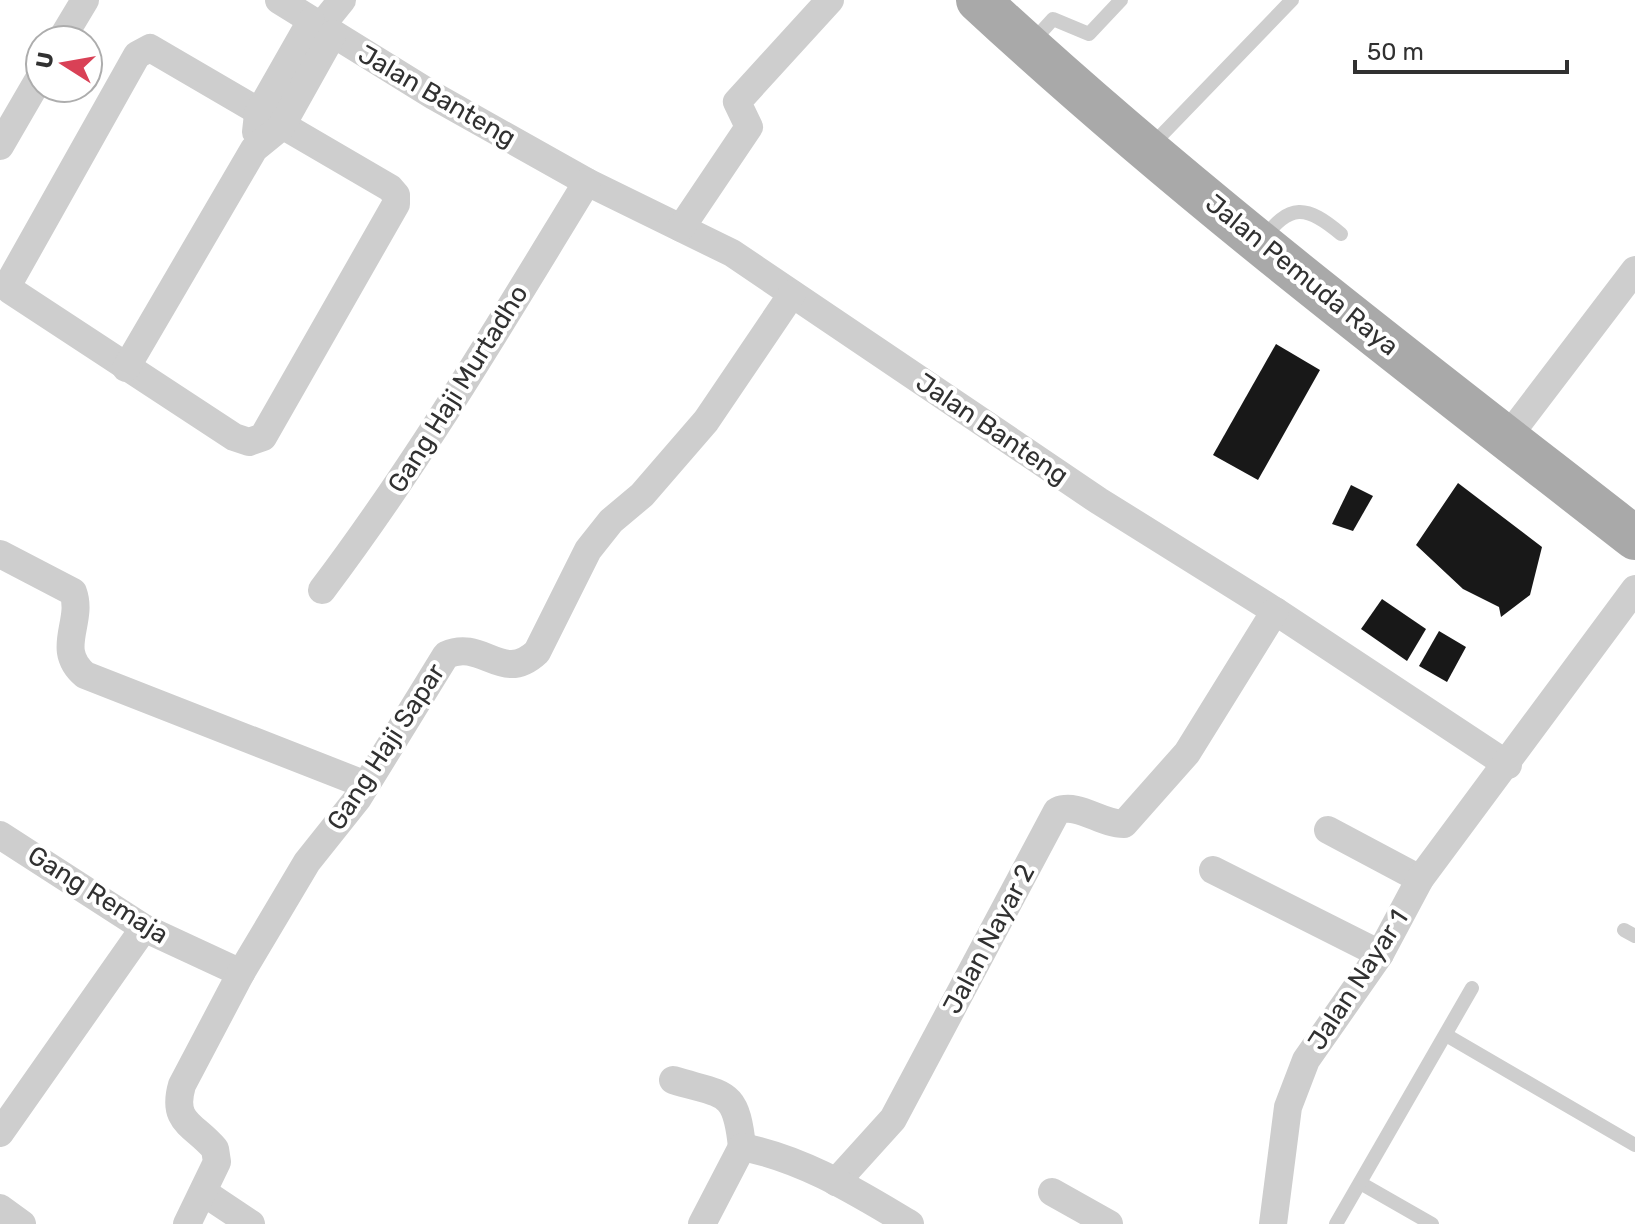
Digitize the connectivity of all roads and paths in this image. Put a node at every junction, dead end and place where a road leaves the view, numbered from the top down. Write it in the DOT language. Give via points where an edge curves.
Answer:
graph roads {
  1 [pos="85,0"];
  2 [pos="279,0"];
  3 [pos="342,0"];
  4 [pos="830,0"];
  5 [pos="978,0"];
  6 [pos="1121,0"];
  7 [pos="1292,0"];
  8 [pos="71,24"];
  9 [pos="322,27"];
  10 [pos="1030,45"];
  11 [pos="24,104"];
  12 [pos="270,121"];
  13 [pos="0,146"];
  14 [pos="1147,150"];
  15 [pos="587,182"];
  16 [pos="681,228"];
  17 [pos="1341,234"];
  18 [pos="1260,243"];
  19 [pos="1635,270"];
  20 [pos="792,294"];
  21 [pos="126,368"];
  22 [pos="1507,438"];
  23 [pos="1635,538"];
  24 [pos="0,554"];
  25 [pos="1635,589"];
  26 [pos="322,590"];
  27 [pos="1275,611"];
  28 [pos="1508,765"];
  29 [pos="366,785"];
  30 [pos="1328,830"];
  31 [pos="0,835"];
  32 [pos="1213,870"];
  33 [pos="1420,879"];
  34 [pos="144,928"];
  35 [pos="1380,954"];
  36 [pos="241,973"];
  37 [pos="1472,988"];
  38 [pos="1446,1035"];
  39 [pos="673,1080"];
  40 [pos="0,1133"];
  41 [pos="1635,1145"];
  42 [pos="742,1147"];
  43 [pos="836,1182"];
  44 [pos="1362,1184"];
  45 [pos="203,1192"];
  46 [pos="1052,1192"];
  47 [pos="0,1208"];
  48 [pos="22,1224"];
  49 [pos="187,1224"];
  50 [pos="251,1224"];
  51 [pos="702,1224"];
  52 [pos="910,1224"];
  53 [pos="1109,1224"];
  54 [pos="1273,1224"];
  55 [pos="1336,1224"];
  56 [pos="1432,1224"];
  1 -- 8 [label="street"];
  2 -- 9 [label="street, Jalan Banteng"];
  3 -- 9 [label="street"];
  4 -- 16 [label="street" via="737,102 749,127"];
  5 -- 10 [label="main road, Jalan Pemuda Raya"];
  6 -- 10 [label="lane" via="1089,34 1053,19"];
  7 -- 14 [label="lane"];
  9 -- 12 [label="street"];
  9 -- 15 [label="street, Jalan Banteng"];
  10 -- 14 [label="main road, Jalan Pemuda Raya"];
  11 -- 13 [label="street"];
  12 -- 21 [label="street"];
  12 -- 21 [label="street" via="158,50 142,50 10,281 16,297"];
  12 -- 21 [label="street" via="390,188 396,204 263,437 249,442 234,437"];
  14 -- 18 [label="main road, Jalan Pemuda Raya"];
  15 -- 16 [label="street, Jalan Banteng"];
  15 -- 26 [label="street, Gang Haji Murtadho" via="380,513"];
  16 -- 20 [label="street, Jalan Banteng" via="732,253"];
  17 -- 18 [label="lane" via="1318,214 1301,211 1283,216"];
  18 -- 22 [label="main road, Jalan Pemuda Raya"];
  19 -- 22 [label="street"];
  20 -- 27 [label="street, Jalan Banteng" via="1099,501"];
  20 -- 29 [label="street, Gang Haji Sapar" via="706,421 588,550 537,652 524,664 510,666 468,650 446,655"];
  22 -- 23 [label="main road, Jalan Pemuda Raya"];
  24 -- 29 [label="street" via="73,592 77,602 69,655 85,675"];
  25 -- 28 [label="street"];
  27 -- 28 [label="street, Jalan Banteng"];
  27 -- 43 [label="street, Jalan Nayar 2" via="1187,753 1124,824 1099,821 1077,809 1057,811 893,1119"];
  28 -- 33 [label="street, Jalan Nayar 1"];
  29 -- 36 [label="street, Gang Haji Sapar" via="307,862"];
  30 -- 33 [label="street"];
  31 -- 34 [label="street, Gang Remaja"];
  32 -- 35 [label="street"];
  33 -- 35 [label="street, Jalan Nayar 1"];
  34 -- 36 [label="street, Gang Remaja"];
  34 -- 40 [label="street"];
  35 -- 54 [label="street, Jalan Nayar 1" via="1306,1060 1288,1107"];
  36 -- 45 [label="street, Gang Haji Sapar" via="177,1104 181,1117 215,1149 217,1162"];
  37 -- 38 [label="lane"];
  38 -- 41 [label="lane"];
  38 -- 44 [label="lane"];
  39 -- 42 [label="street" via="732,1102"];
  42 -- 43 [label="street" via="780,1155"];
  42 -- 51 [label="street"];
  43 -- 52 [label="street"];
  44 -- 55 [label="lane"];
  44 -- 56 [label="lane"];
  45 -- 49 [label="street, Gang Haji Sapar"];
  45 -- 50 [label="street"];
  46 -- 53 [label="street"];
  47 -- 48 [label="street"];
}
